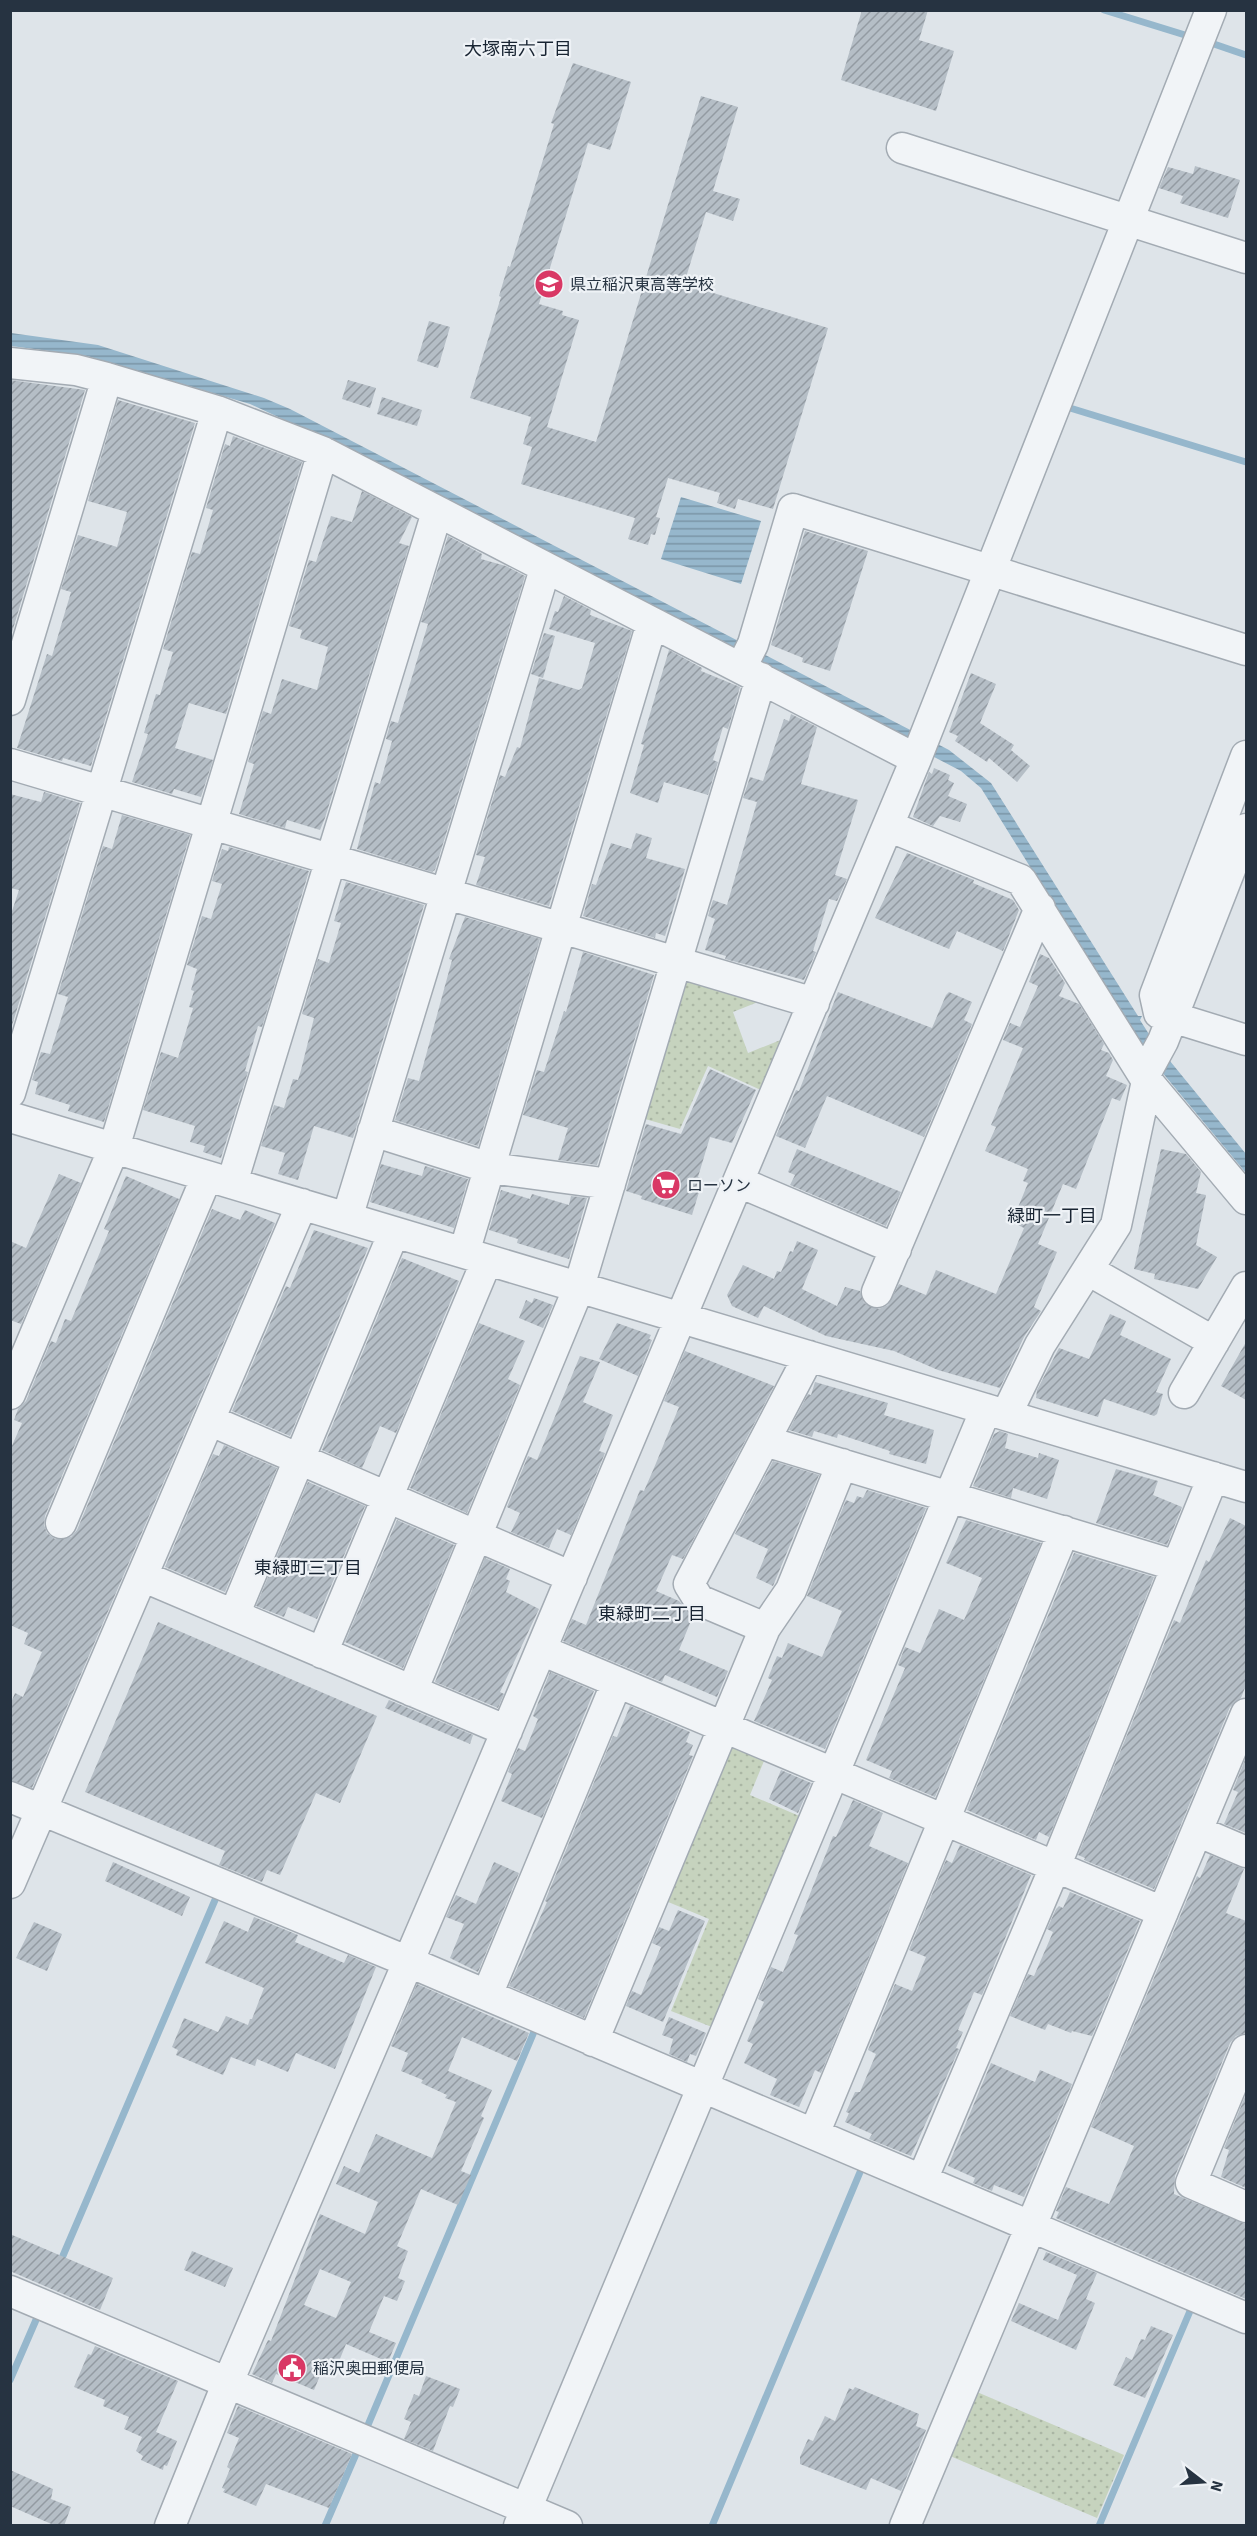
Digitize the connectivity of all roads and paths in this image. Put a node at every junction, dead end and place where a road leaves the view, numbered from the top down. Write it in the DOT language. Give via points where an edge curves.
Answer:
graph roads {
  1 [pos="1211,10"];
  2 [pos="902,148"];
  3 [pos="1129,221"];
  4 [pos="1246,258"];
  5 [pos="10,363"];
  6 [pos="107,378"];
  7 [pos="217,411"];
  8 [pos="323,452"];
  9 [pos="436,512"];
  10 [pos="545,569"];
  11 [pos="988,571"];
  12 [pos="652,623"];
  13 [pos="1246,650"];
  14 [pos="750,663"];
  15 [pos="10,700"];
  16 [pos="921,747"];
  17 [pos="1246,756"];
  18 [pos="10,764"];
  19 [pos="102,791"];
  20 [pos="211,824"];
  21 [pos="888,826"];
  22 [pos="1246,829"];
  23 [pos="331,859"];
  24 [pos="446,894"];
  25 [pos="1040,908"];
  26 [pos="561,928"];
  27 [pos="676,962"];
  28 [pos="814,1003"];
  29 [pos="1246,1040"];
  30 [pos="1155,1056"];
  31 [pos="10,1093"];
  32 [pos="10,1117"];
  33 [pos="373,1131"];
  34 [pos="114,1148"];
  35 [pos="490,1168"];
  36 [pos="219,1179"];
  37 [pos="739,1182"];
  38 [pos="610,1184"];
  39 [pos="1246,1199"];
  40 [pos="302,1204"];
  41 [pos="347,1218"];
  42 [pos="394,1232"];
  43 [pos="896,1249"];
  44 [pos="476,1256"];
  45 [pos="1088,1270"];
  46 [pos="579,1287"];
  47 [pos="1246,1287"];
  48 [pos="877,1292"];
  49 [pos="681,1318"];
  50 [pos="20,1342"];
  51 [pos="1214,1342"];
  52 [pos="809,1356"];
  53 [pos="1184,1393"];
  54 [pos="10,1394"];
  55 [pos="996,1412"];
  56 [pos="209,1420"];
  57 [pos="765,1440"];
  58 [pos="299,1459"];
  59 [pos="842,1464"];
  60 [pos="1213,1477"];
  61 [pos="1246,1487"];
  62 [pos="950,1496"];
  63 [pos="387,1497"];
  64 [pos="61,1523"];
  65 [pos="1064,1532"];
  66 [pos="477,1536"];
  67 [pos="1177,1566"];
  68 [pos="142,1576"];
  69 [pos="572,1577"];
  70 [pos="234,1615"];
  71 [pos="765,1628"];
  72 [pos="541,1650"];
  73 [pos="322,1653"];
  74 [pos="617,1682"];
  75 [pos="412,1690"];
  76 [pos="1246,1714"];
  77 [pos="724,1727"];
  78 [pos="507,1731"];
  79 [pos="834,1773"];
  80 [pos="10,1797"];
  81 [pos="42,1810"];
  82 [pos="944,1820"];
  83 [pos="1197,1831"];
  84 [pos="1246,1852"];
  85 [pos="1055,1867"];
  86 [pos="10,1883"];
  87 [pos="1163,1912"];
  88 [pos="409,1962"];
  89 [pos="487,1995"];
  90 [pos="593,2041"];
  91 [pos="1246,2050"];
  92 [pos="702,2087"];
  93 [pos="814,2134"];
  94 [pos="922,2180"];
  95 [pos="1246,2207"];
  96 [pos="1032,2226"];
  97 [pos="10,2291"];
  98 [pos="1246,2318"];
  99 [pos="228,2382"];
  100 [pos="523,2517"];
  101 [pos="170,2526"];
  102 [pos="567,2526"];
  103 [pos="905,2526"];
  1 -- 3 [label="street"];
  2 -- 3 [label="street"];
  3 -- 4 [label="street"];
  3 -- 11 [label="street"];
  5 -- 6 [label="street" via="76,370"];
  6 -- 7 [label="street"];
  6 -- 15 [label="street"];
  7 -- 8 [label="street"];
  7 -- 19 [label="street"];
  8 -- 9 [label="street"];
  8 -- 20 [label="street"];
  9 -- 10 [label="street"];
  9 -- 23 [label="street"];
  10 -- 12 [label="street"];
  10 -- 24 [label="street"];
  11 -- 13 [label="street"];
  11 -- 14 [label="street" via="793,509"];
  11 -- 16 [label="street"];
  12 -- 14 [label="street"];
  12 -- 26 [label="street"];
  14 -- 16 [label="street"];
  14 -- 27 [label="street"];
  16 -- 21 [label="street"];
  17 -- 30 [label="street" via="1155,995 1159,1013"];
  18 -- 19 [label="street"];
  19 -- 20 [label="street"];
  19 -- 31 [label="street"];
  20 -- 23 [label="street"];
  20 -- 34 [label="street"];
  21 -- 25 [label="street" via="1021,880"];
  21 -- 28 [label="street"];
  22 -- 30 [label="street"];
  23 -- 24 [label="street"];
  23 -- 36 [label="street"];
  24 -- 26 [label="street"];
  24 -- 33 [label="street"];
  25 -- 30 [label="street"];
  25 -- 43 [label="street"];
  26 -- 27 [label="street"];
  26 -- 35 [label="street"];
  27 -- 28 [label="street"];
  27 -- 38 [label="street"];
  28 -- 37 [label="street"];
  29 -- 30 [label="street"];
  30 -- 39 [label="street"];
  30 -- 45 [label="street" via="1116,1224"];
  32 -- 34 [label="street"];
  33 -- 35 [label="street"];
  33 -- 41 [label="street"];
  34 -- 36 [label="street"];
  34 -- 50 [label="street"];
  35 -- 38 [label="street"];
  35 -- 44 [label="street"];
  36 -- 40 [label="street"];
  36 -- 64 [label="street"];
  37 -- 43 [label="street"];
  37 -- 49 [label="street"];
  38 -- 46 [label="street"];
  40 -- 41 [label="street"];
  40 -- 56 [label="street"];
  41 -- 42 [label="street"];
  42 -- 44 [label="street"];
  42 -- 58 [label="street"];
  43 -- 48 [label="street"];
  44 -- 46 [label="street"];
  44 -- 63 [label="street"];
  45 -- 51 [label="street"];
  45 -- 55 [label="street"];
  46 -- 49 [label="street"];
  46 -- 66 [label="street"];
  47 -- 51 [label="street"];
  49 -- 52 [label="street"];
  49 -- 69 [label="street"];
  50 -- 54 [label="street"];
  51 -- 53 [label="street"];
  52 -- 55 [label="street"];
  52 -- 57 [label="street"];
  55 -- 60 [label="street"];
  55 -- 62 [label="street"];
  56 -- 58 [label="street"];
  56 -- 68 [label="street"];
  57 -- 59 [label="street"];
  57 -- 71 [label="street" via="689,1584 699,1600"];
  58 -- 63 [label="street"];
  58 -- 70 [label="street"];
  59 -- 62 [label="street"];
  59 -- 71 [label="street" via="791,1590"];
  60 -- 61 [label="street"];
  60 -- 67 [label="street"];
  62 -- 65 [label="street"];
  62 -- 79 [label="street"];
  63 -- 66 [label="street"];
  63 -- 73 [label="street"];
  65 -- 67 [label="street"];
  65 -- 82 [label="street"];
  66 -- 69 [label="street"];
  66 -- 75 [label="street"];
  67 -- 85 [label="street"];
  68 -- 70 [label="street"];
  68 -- 81 [label="street"];
  69 -- 72 [label="street"];
  70 -- 73 [label="street"];
  71 -- 77 [label="street"];
  72 -- 74 [label="street"];
  72 -- 78 [label="street"];
  73 -- 75 [label="street"];
  74 -- 77 [label="street"];
  74 -- 89 [label="street"];
  75 -- 78 [label="street"];
  76 -- 83 [label="street"];
  77 -- 79 [label="street"];
  77 -- 90 [label="street"];
  78 -- 88 [label="street"];
  79 -- 82 [label="street"];
  79 -- 92 [label="street"];
  80 -- 81 [label="street"];
  81 -- 86 [label="street"];
  81 -- 88 [label="street"];
  82 -- 85 [label="street"];
  82 -- 93 [label="street"];
  83 -- 84 [label="street"];
  83 -- 87 [label="street"];
  85 -- 87 [label="street"];
  85 -- 94 [label="street"];
  87 -- 96 [label="street"];
  88 -- 89 [label="street"];
  88 -- 99 [label="street"];
  89 -- 90 [label="street"];
  90 -- 92 [label="street"];
  91 -- 95 [label="street" via="1191,2183"];
  92 -- 93 [label="street"];
  92 -- 100 [label="street"];
  93 -- 94 [label="street"];
  94 -- 96 [label="street"];
  96 -- 98 [label="street"];
  96 -- 103 [label="street"];
  97 -- 99 [label="street"];
  99 -- 100 [label="street"];
  99 -- 101 [label="street"];
  100 -- 102 [label="street"];
}
